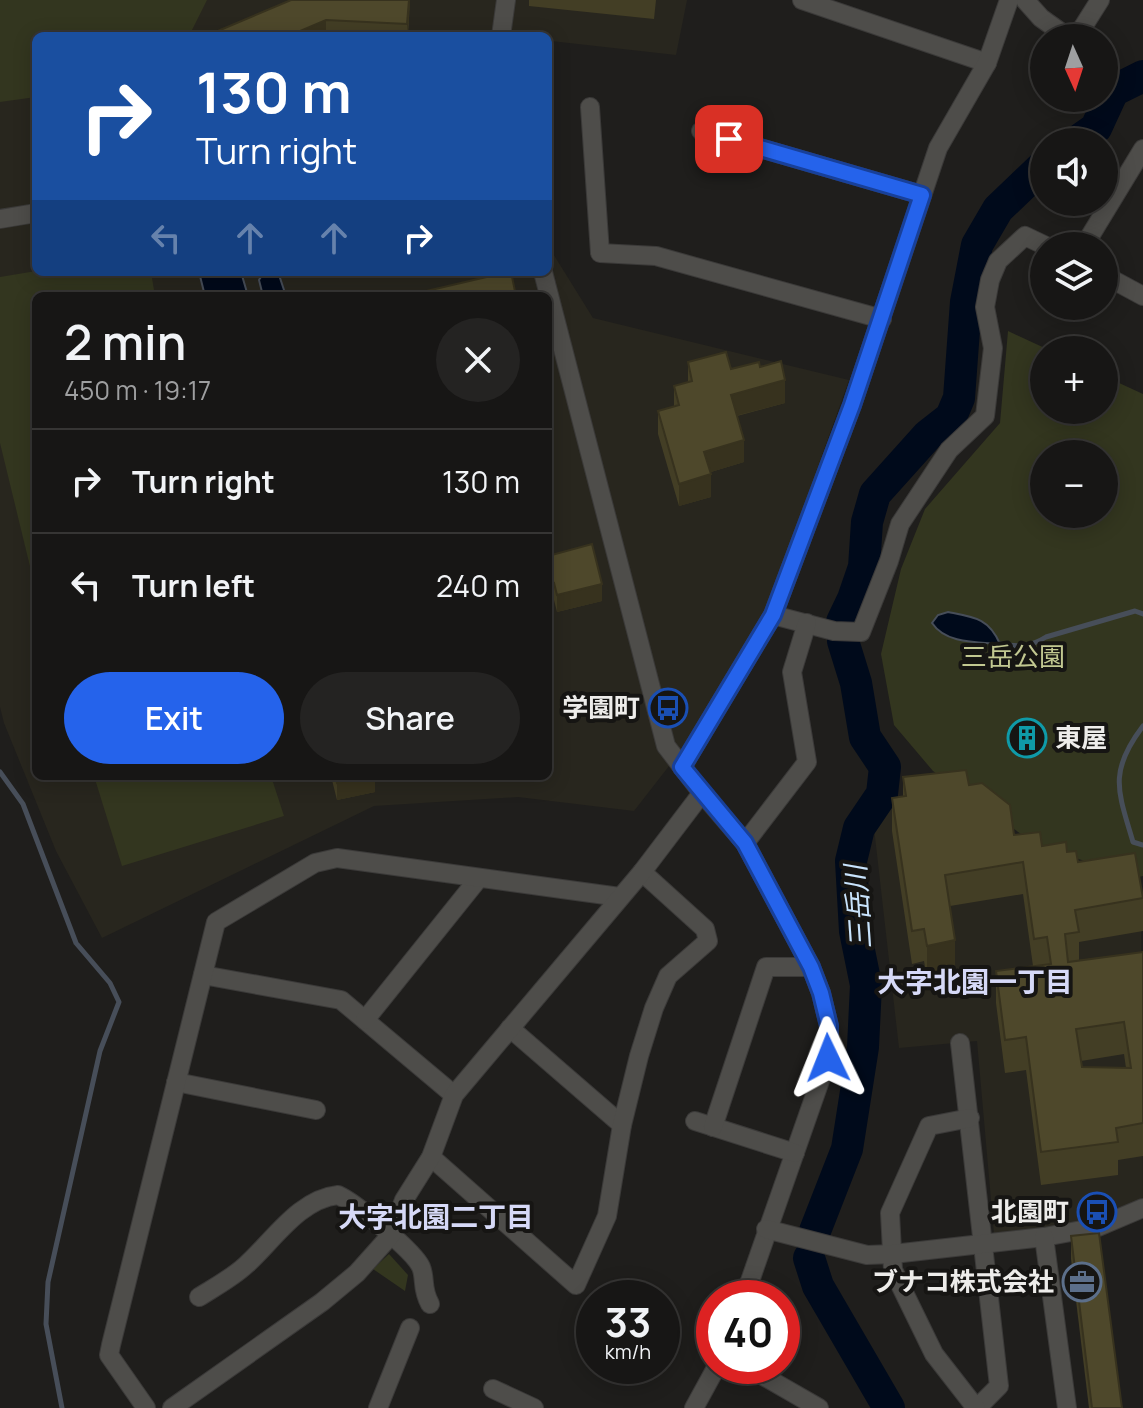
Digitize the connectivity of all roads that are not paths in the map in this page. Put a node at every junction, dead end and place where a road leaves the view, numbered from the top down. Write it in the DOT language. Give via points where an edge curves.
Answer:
graph roads {
  1 [pos="506,0"];
  2 [pos="802,0"];
  3 [pos="1009,0"];
  4 [pos="1025,0"];
  5 [pos="1100,0"];
  6 [pos="1049,24"];
  7 [pos="1085,24"];
  8 [pos="502,32"];
  9 [pos="987,63"];
  10 [pos="590,107"];
  11 [pos="701,131"];
  12 [pos="1143,149"];
  13 [pos="922,195"];
  14 [pos="32,214"];
  15 [pos="0,219"];
  16 [pos="1093,232"];
  17 [pos="1030,238"];
  18 [pos="1118,283"];
  19 [pos="1143,296"];
  20 [pos="552,307"];
  21 [pos="882,319"];
  22 [pos="773,615"];
  23 [pos="807,623"];
  24 [pos="682,767"];
  25 [pos="702,793"];
  26 [pos="745,843"];
  27 [pos="642,872"];
  28 [pos="479,878"];
  29 [pos="620,897"];
  30 [pos="811,967"];
  31 [pos="203,975"];
  32 [pos="365,1020"];
  33 [pos="510,1028"];
  34 [pos="960,1043"];
  35 [pos="176,1082"];
  36 [pos="454,1095"];
  37 [pos="316,1110"];
  38 [pos="970,1118"];
  39 [pos="622,1125"];
  40 [pos="795,1153"];
  41 [pos="431,1157"];
  42 [pos="1143,1208"];
  43 [pos="766,1229"];
  44 [pos="391,1235"];
  45 [pos="1044,1237"];
  46 [pos="982,1244"];
  47 [pos="893,1254"];
  48 [pos="750,1280"];
  49 [pos="199,1297"];
  50 [pos="430,1304"];
  51 [pos="410,1328"];
  52 [pos="707,1384"];
  53 [pos="777,1384"];
  54 [pos="493,1389"];
  55 [pos="146,1408"];
  56 [pos="172,1408"];
  57 [pos="378,1408"];
  58 [pos="534,1408"];
  59 [pos="694,1408"];
  60 [pos="819,1408"];
  61 [pos="976,1408"];
  62 [pos="1067,1408"];
  1 -- 8 [label="street"];
  2 -- 9 [label="street"];
  3 -- 9 [label="street"];
  4 -- 6 [label="street"];
  5 -- 7 [label="street"];
  9 -- 13 [label="street" via="938,148"];
  10 -- 21 [label="street" via="600,253 656,256"];
  11 -- 13 [label="street"];
  12 -- 16 [label="street"];
  13 -- 21 [label="street"];
  14 -- 15 [label="street"];
  17 -- 23 [label="street" via="1025,236 998,261 990,280 985,307 993,348 985,416 949,450 900,524 861,632"];
  18 -- 19 [label="street"];
  20 -- 24 [label="street" via="666,746"];
  21 -- 22 [label="street"];
  22 -- 23 [label="street"];
  22 -- 24 [label="street"];
  23 -- 26 [label="street" via="792,672 807,762"];
  24 -- 25 [label="street"];
  25 -- 26 [label="street"];
  25 -- 27 [label="street"];
  26 -- 30 [label="street"];
  27 -- 29 [label="street"];
  27 -- 39 [label="street" via="705,929 708,941 668,976 639,1056"];
  28 -- 29 [label="street"];
  28 -- 31 [label="street" via="337,858 315,863 216,922"];
  28 -- 32 [label="street"];
  29 -- 33 [label="street"];
  30 -- 40 [label="street" via="829,1026 828,1058"];
  30 -- 40 [label="street" via="766,967 704,1124"];
  31 -- 32 [label="street" via="341,1000"];
  31 -- 35 [label="street"];
  32 -- 36 [label="street"];
  33 -- 36 [label="street"];
  33 -- 39 [label="street"];
  34 -- 38 [label="street"];
  35 -- 37 [label="street"];
  35 -- 55 [label="street" via="109,1355"];
  36 -- 41 [label="street"];
  38 -- 46 [label="street"];
  38 -- 47 [label="street" via="929,1126 890,1213"];
  39 -- 41 [label="street" via="607,1216 576,1285"];
  40 -- 43 [label="street"];
  41 -- 44 [label="street" via="404,1200"];
  42 -- 45 [label="street" via="1098,1227"];
  43 -- 47 [label="street" via="867,1255"];
  43 -- 48 [label="street"];
  44 -- 49 [label="street" via="345,1198 324,1197 279,1230 236,1273"];
  44 -- 50 [label="street" via="420,1266"];
  44 -- 56 [label="street" via="322,1302"];
  45 -- 46 [label="street"];
  45 -- 62 [label="street"];
  46 -- 47 [label="street"];
  46 -- 61 [label="street" via="999,1386"];
  47 -- 61 [label="street" via="893,1270 934,1354"];
  51 -- 57 [label="street"];
  52 -- 59 [label="street"];
  53 -- 60 [label="street"];
  54 -- 58 [label="street"];
}
